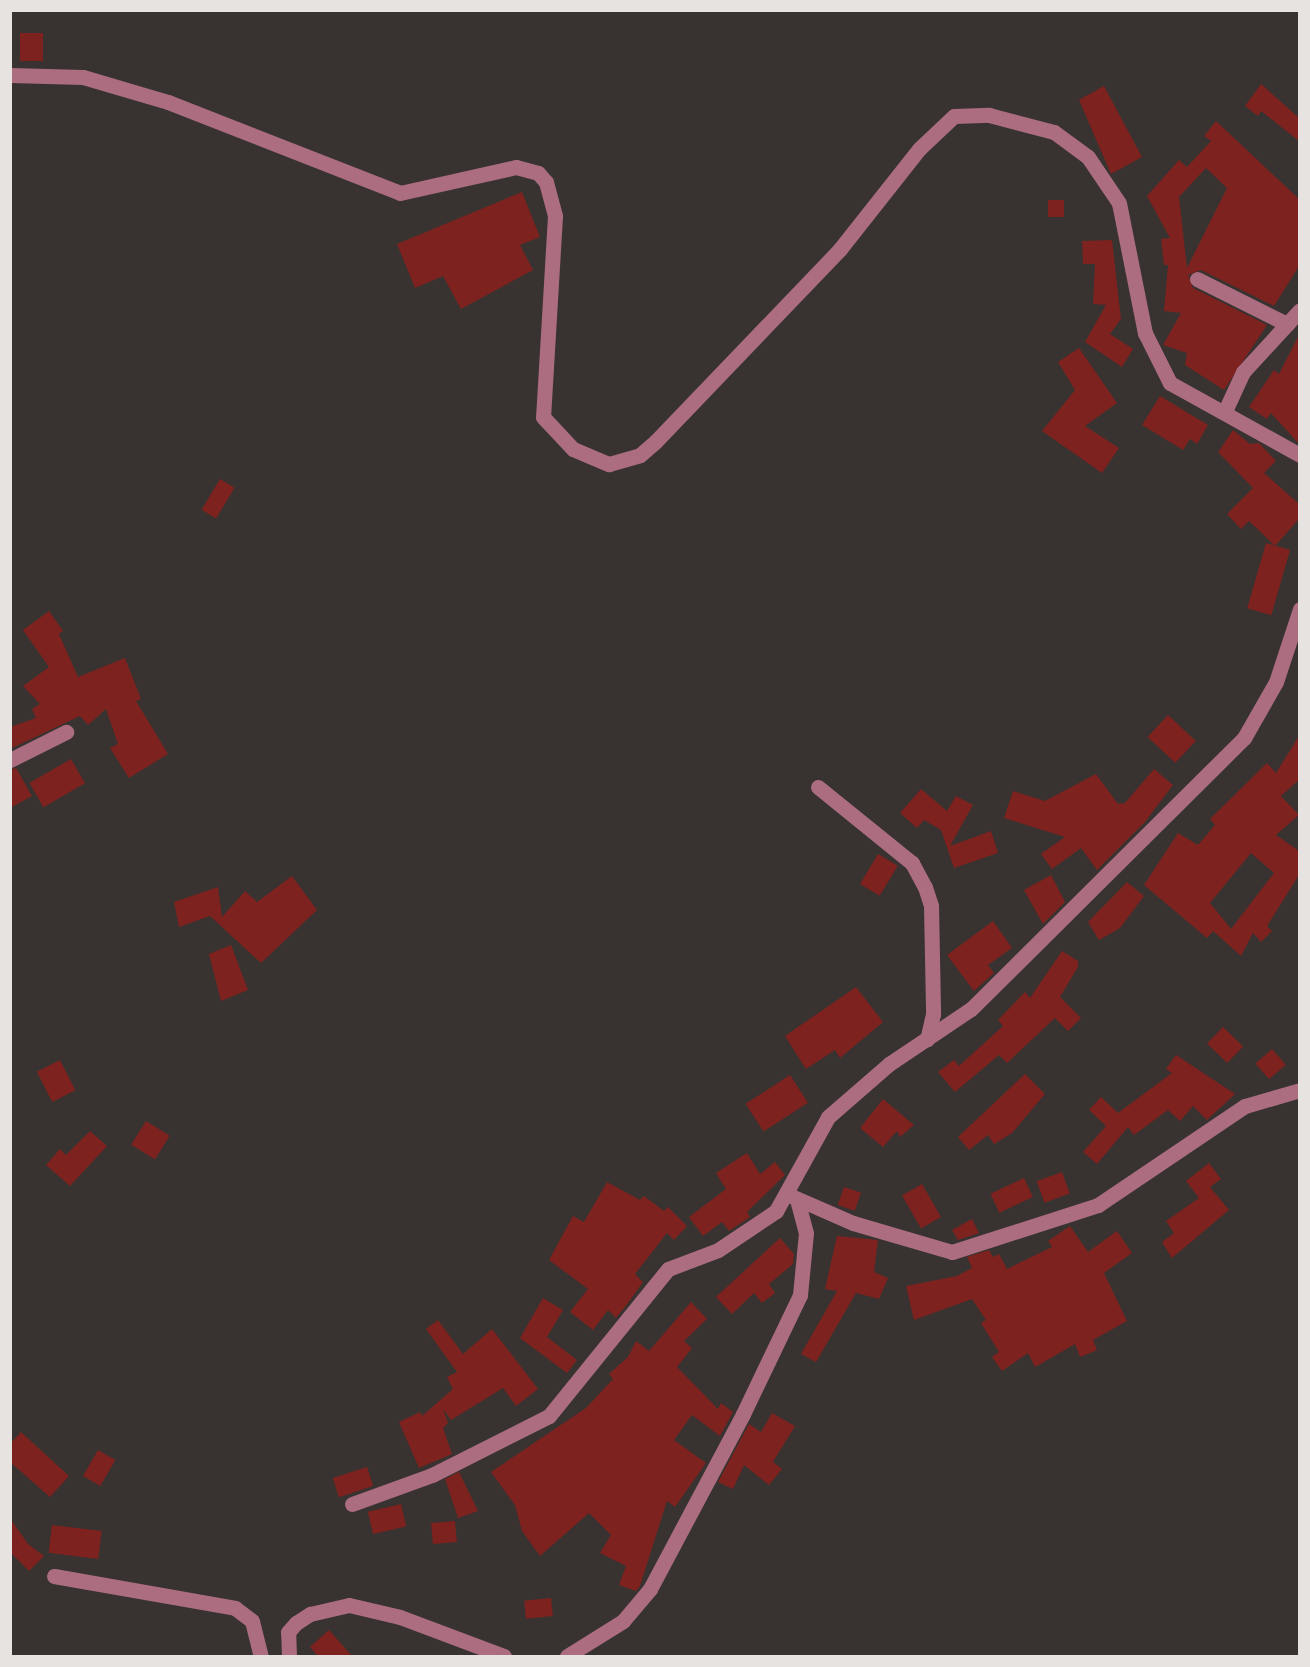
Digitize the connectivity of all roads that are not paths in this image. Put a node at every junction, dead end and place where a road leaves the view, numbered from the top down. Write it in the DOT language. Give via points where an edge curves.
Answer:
graph roads {
  1 [pos="10,75"];
  2 [pos="1197,279"];
  3 [pos="1299,310"];
  4 [pos="1287,324"];
  5 [pos="1225,411"];
  6 [pos="1299,455"];
  7 [pos="1299,609"];
  8 [pos="66,732"];
  9 [pos="10,760"];
  10 [pos="818,787"];
  11 [pos="927,1040"];
  12 [pos="1299,1090"];
  13 [pos="793,1199"];
  14 [pos="352,1504"];
  15 [pos="54,1576"];
  16 [pos="261,1656"];
  17 [pos="289,1656"];
  18 [pos="504,1656"];
  19 [pos="567,1656"];
  1 -- 5 [label="street" via="83,77 168,102 400,193 516,167 538,172 546,182 555,216 543,417 573,449 609,464 640,455 656,441 840,249 919,149 954,116 989,115 1054,132 1088,157 1119,203 1145,333 1160,371 1170,383"];
  2 -- 4 [label="street"];
  3 -- 4 [label="street"];
  4 -- 5 [label="street" via="1243,372"];
  5 -- 6 [label="street"];
  7 -- 11 [label="street" via="1276,682 1244,738 971,1009"];
  8 -- 9 [label="street"];
  10 -- 11 [label="street" via="912,863 925,887 931,905 933,1014"];
  11 -- 13 [label="street" via="864,1083 828,1117"];
  12 -- 13 [label="street" via="1245,1106 1098,1205 952,1252 927,1249"];
  13 -- 14 [label="street" via="718,1250 668,1269 549,1416 432,1475"];
  13 -- 19 [label="street" via="806,1233 800,1295 743,1414 650,1589 624,1621"];
  15 -- 16 [label="street" via="234,1608 252,1621"];
  17 -- 18 [label="street" via="288,1632 296,1623 310,1614 349,1605 400,1617"];
}
